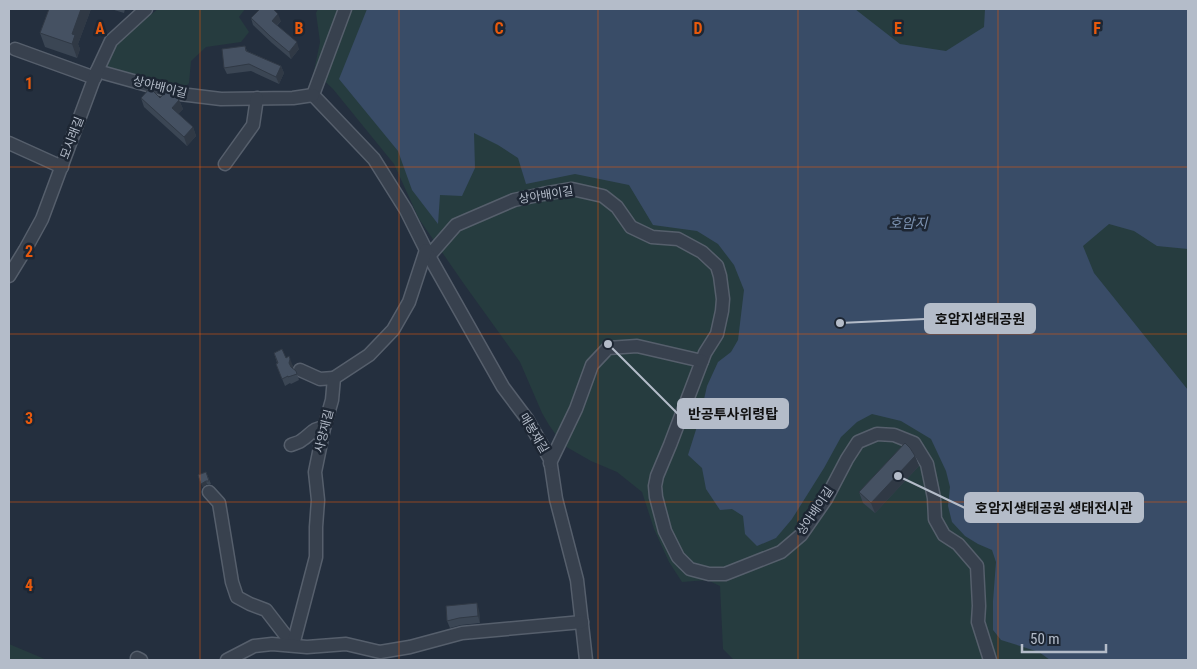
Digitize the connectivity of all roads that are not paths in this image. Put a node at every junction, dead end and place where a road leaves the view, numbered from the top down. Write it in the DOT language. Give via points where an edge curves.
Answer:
graph roads {
  1 [pos="146,9"];
  2 [pos="344,9"];
  3 [pos="15,50"];
  4 [pos="96,75"];
  5 [pos="313,95"];
  6 [pos="257,98"];
  7 [pos="9,143"];
  8 [pos="225,164"];
  9 [pos="62,166"];
  10 [pos="428,253"];
  11 [pos="9,276"];
  12 [pos="702,361"];
  13 [pos="300,370"];
  14 [pos="334,378"];
  15 [pos="324,428"];
  16 [pos="291,444"];
  17 [pos="550,463"];
  18 [pos="209,492"];
  19 [pos="582,622"];
  20 [pos="293,645"];
  21 [pos="227,660"];
  22 [pos="586,660"];
  23 [pos="990,660"];
  1 -- 4 [label="street, 모시래길" via="110,41"];
  2 -- 5 [label="street"];
  3 -- 4 [label="street, 상아배이길"];
  4 -- 6 [label="street, 상아배이길" via="180,94"];
  4 -- 9 [label="street, 모시래길"];
  5 -- 6 [label="street, 상아배이길"];
  5 -- 10 [label="street" via="374,159"];
  6 -- 8 [label="street" via="253,125"];
  7 -- 9 [label="street"];
  9 -- 11 [label="street, 모시래길" via="42,219"];
  10 -- 12 [label="street, 상아배이길" via="456,225 514,200 572,188 603,196 617,207 631,227 652,237 678,239 702,252 717,266 724,299 717,334"];
  10 -- 14 [label="street" via="409,302 393,330 369,355"];
  10 -- 17 [label="street, 매봉재길" via="503,387 539,439"];
  12 -- 17 [label="street" via="637,346 608,348 592,365 576,409"];
  12 -- 23 [label="street, 상아배이길" via="655,486 665,531 678,557 690,570 724,574 781,552 801,534 826,499 858,442 877,434 894,435 914,443 927,464 935,519 944,535 958,544 978,566 978,622"];
  13 -- 14 [label="street" via="320,379"];
  14 -- 15 [label="street, 사양재길"];
  15 -- 16 [label="street" via="318,428 301,441"];
  15 -- 20 [label="street, 사양재길" via="315,472 318,500 316,558"];
  17 -- 19 [label="street, 매봉재길" via="577,580"];
  18 -- 20 [label="street" via="219,503 237,596 266,610"];
  19 -- 20 [label="street" via="462,633 380,652 346,644"];
  19 -- 22 [label="street, 매봉재길"];
  20 -- 21 [label="street" via="254,646"];
}
